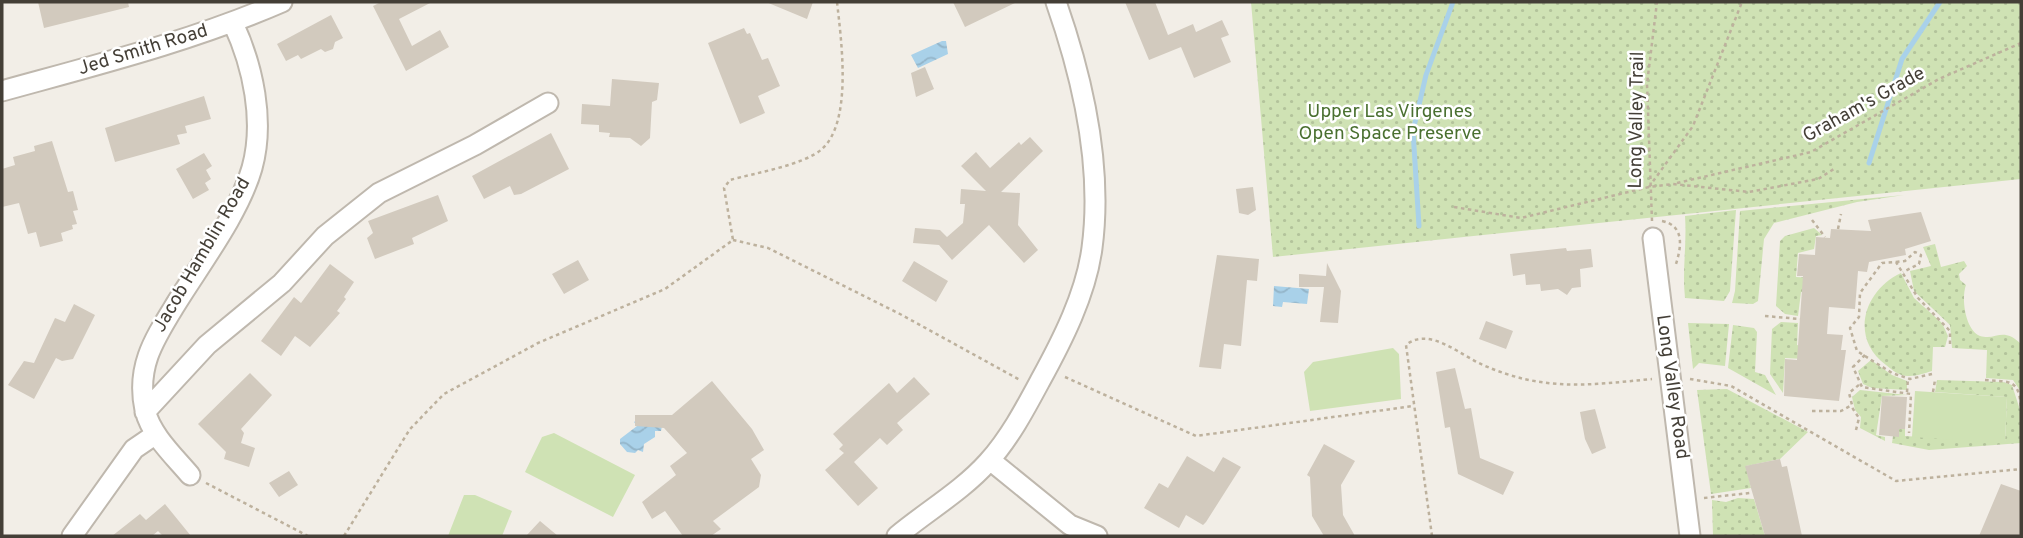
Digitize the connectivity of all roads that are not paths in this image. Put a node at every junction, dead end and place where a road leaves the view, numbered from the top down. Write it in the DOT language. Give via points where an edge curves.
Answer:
graph roads {
  1 [pos="282,2"];
  2 [pos="1056,2"];
  3 [pos="233,23"];
  4 [pos="2,91"];
  5 [pos="548,103"];
  6 [pos="1653,238"];
  7 [pos="145,412"];
  8 [pos="156,434"];
  9 [pos="990,460"];
  10 [pos="190,475"];
  11 [pos="72,536"];
  12 [pos="897,536"];
  13 [pos="1097,536"];
  14 [pos="1690,536"];
  1 -- 3 [label="street, Jed Smith Road"];
  2 -- 9 [label="street" via="1087,120 1095,201 1092,250 1060,344"];
  3 -- 4 [label="street, Jed Smith Road"];
  3 -- 7 [label="street, Jacob Hamblin Road" via="248,60 257,113 252,168 234,207 148,349 141,380"];
  5 -- 7 [label="street" via="379,193 325,236 282,283 207,345"];
  6 -- 14 [label="street, Long Valley Road"];
  7 -- 8 [label="street, Jacob Hamblin Road"];
  8 -- 10 [label="street, Jacob Hamblin Road"];
  8 -- 11 [label="street" via="134,449"];
  9 -- 12 [label="street" via="966,485"];
  9 -- 13 [label="street" via="1070,525"];
}
